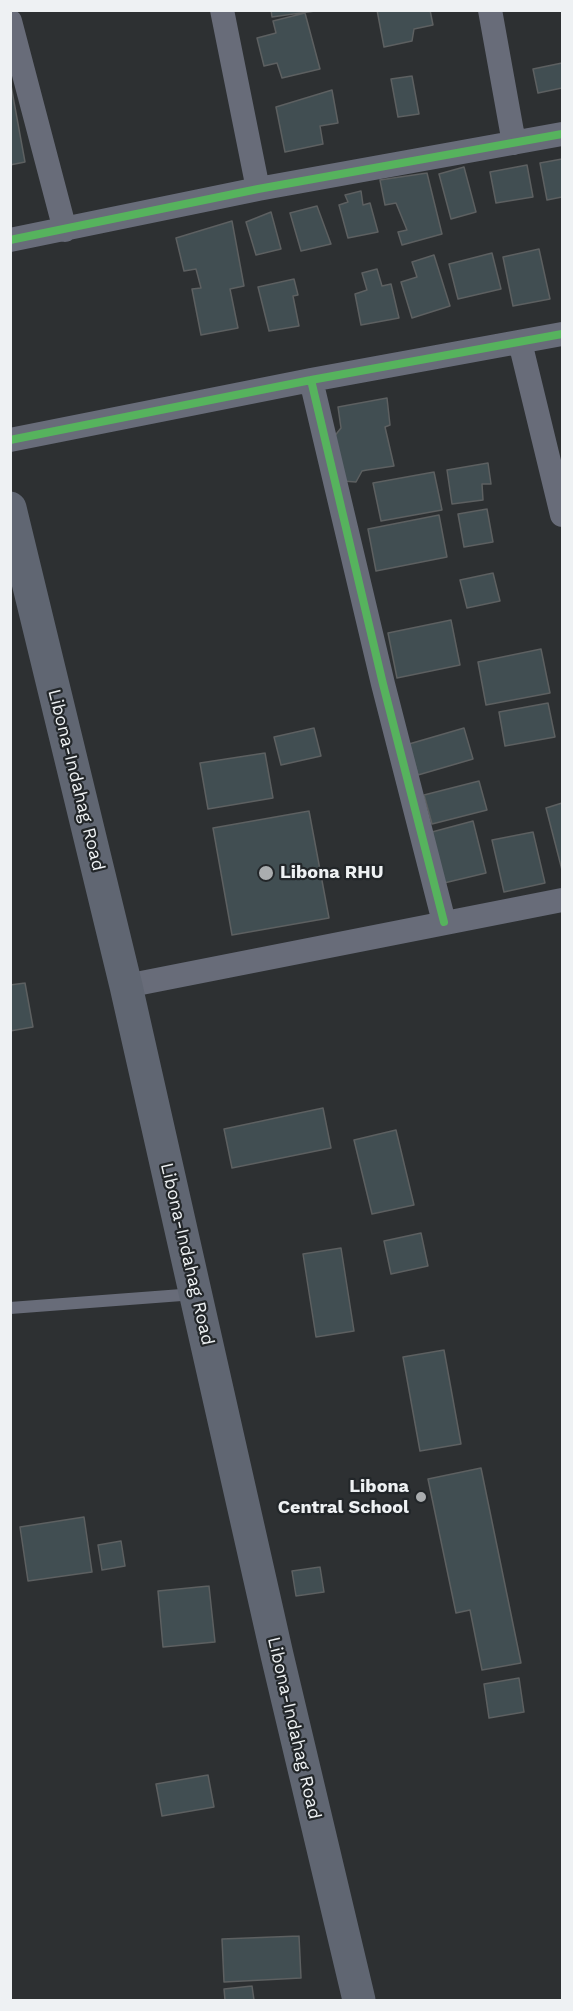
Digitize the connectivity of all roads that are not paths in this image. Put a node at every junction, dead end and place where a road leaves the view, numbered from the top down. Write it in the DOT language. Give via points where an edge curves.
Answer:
graph roads {
  1 [pos="222,10"];
  2 [pos="490,10"];
  3 [pos="10,21"];
  4 [pos="562,134"];
  5 [pos="514,143"];
  6 [pos="258,189"];
  7 [pos="65,230"];
  8 [pos="10,240"];
  9 [pos="562,334"];
  10 [pos="520,342"];
  11 [pos="311,380"];
  12 [pos="10,440"];
  13 [pos="10,507"];
  14 [pos="562,515"];
  15 [pos="562,900"];
  16 [pos="444,922"];
  17 [pos="126,986"];
  18 [pos="196,1294"];
  19 [pos="10,1308"];
  20 [pos="359,2001"];
  1 -- 6 [label="street"];
  2 -- 5 [label="street"];
  3 -- 7 [label="street"];
  4 -- 5 [label="street"];
  5 -- 6 [label="street"];
  6 -- 7 [label="street"];
  7 -- 8 [label="street"];
  9 -- 10 [label="street"];
  10 -- 11 [label="street"];
  10 -- 14 [label="street"];
  11 -- 12 [label="street"];
  11 -- 16 [label="street" via="382,684"];
  13 -- 17 [label="main road, Libona-Indahag Road"];
  15 -- 16 [label="street"];
  16 -- 17 [label="street"];
  17 -- 18 [label="main road, Libona-Indahag Road"];
  18 -- 19 [label="lane"];
  18 -- 20 [label="main road, Libona-Indahag Road"];
}
